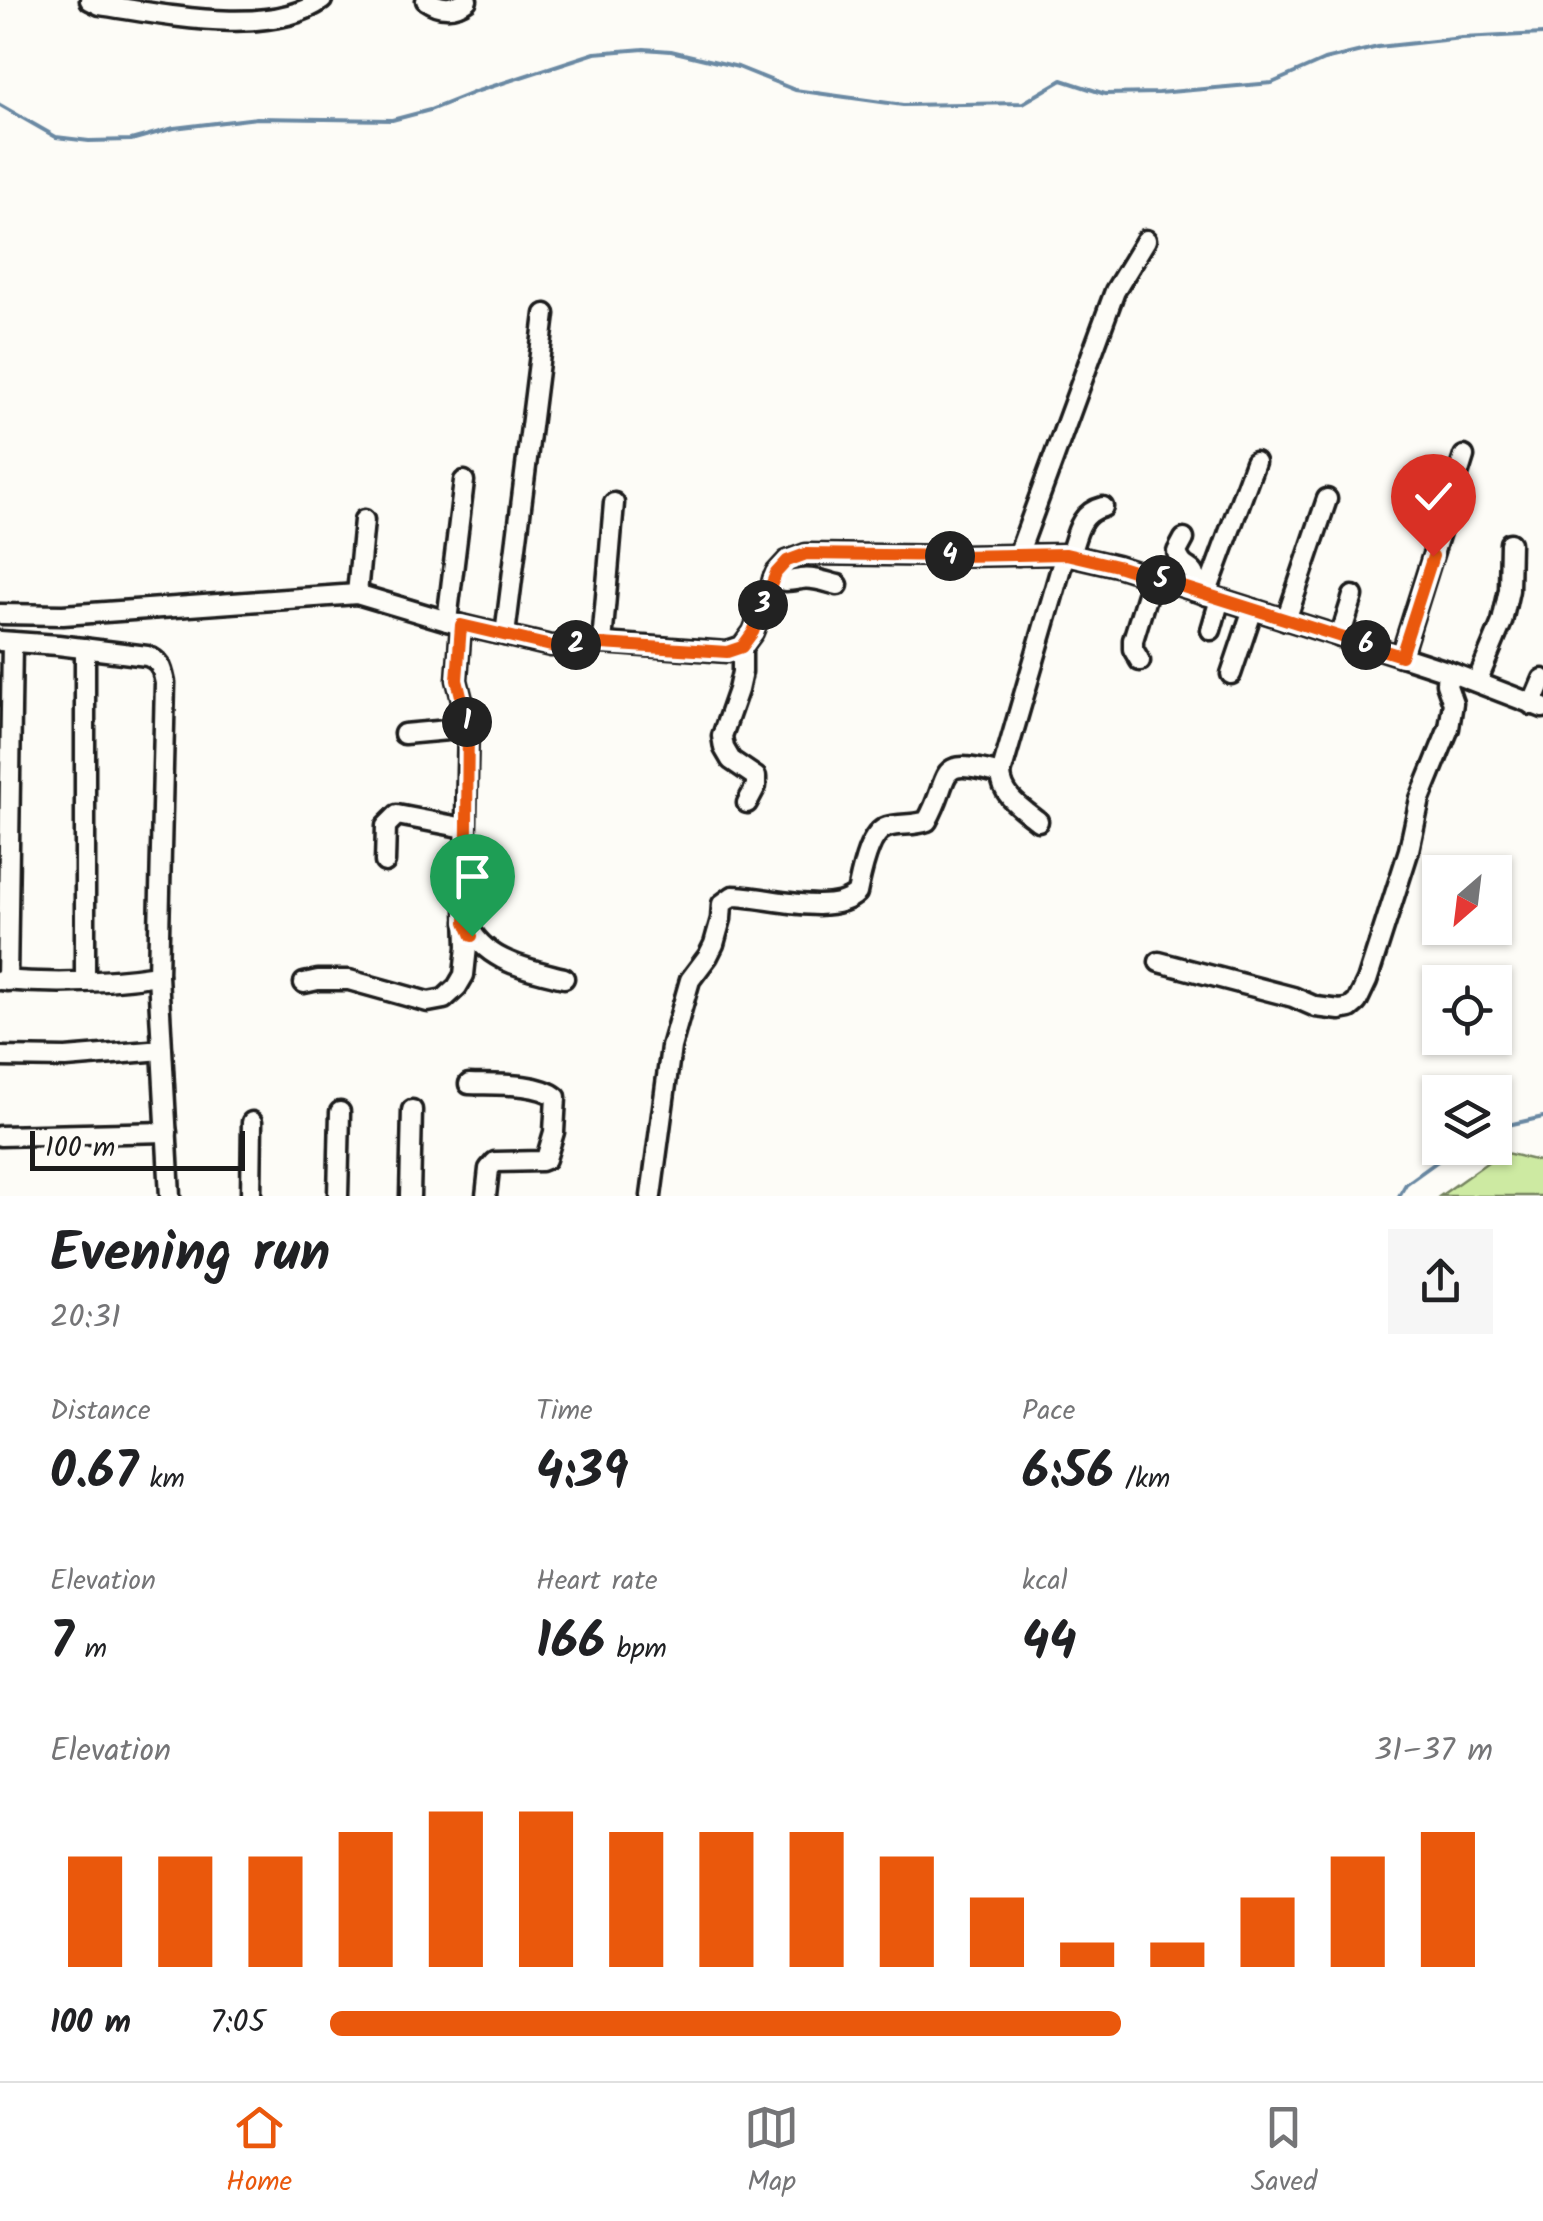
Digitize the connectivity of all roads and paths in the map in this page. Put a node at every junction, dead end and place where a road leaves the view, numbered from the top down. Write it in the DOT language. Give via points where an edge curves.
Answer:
graph roads {
  1 [pos="90,0"];
  2 [pos="322,0"];
  3 [pos="426,0"];
  4 [pos="467,0"];
  5 [pos="138,5"];
  6 [pos="1146,240"];
  7 [pos="545,314"];
  8 [pos="1464,456"];
  9 [pos="1254,462"];
  10 [pos="464,482"];
  11 [pos="1327,499"];
  12 [pos="614,503"];
  13 [pos="1103,508"];
  14 [pos="364,520"];
  15 [pos="1184,539"];
  16 [pos="1510,543"];
  17 [pos="1068,554"];
  18 [pos="1018,555"];
  19 [pos="1152,578"];
  20 [pos="773,579"];
  21 [pos="838,585"];
  22 [pos="357,594"];
  23 [pos="1207,595"];
  24 [pos="1352,596"];
  25 [pos="1254,610"];
  26 [pos="0,614"];
  27 [pos="1286,620"];
  28 [pos="454,623"];
  29 [pos="1211,630"];
  30 [pos="505,635"];
  31 [pos="1340,637"];
  32 [pos="6,641"];
  33 [pos="602,644"];
  34 [pos="742,647"];
  35 [pos="85,648"];
  36 [pos="1401,656"];
  37 [pos="1140,662"];
  38 [pos="1447,671"];
  39 [pos="1232,674"];
  40 [pos="1543,679"];
  41 [pos="1478,682"];
  42 [pos="1537,706"];
  43 [pos="468,724"];
  44 [pos="404,734"];
  45 [pos="1000,774"];
  46 [pos="747,803"];
  47 [pos="1038,821"];
  48 [pos="466,828"];
  49 [pos="385,862"];
  50 [pos="466,922"];
  51 [pos="1160,962"];
  52 [pos="158,975"];
  53 [pos="564,978"];
  54 [pos="85,980"];
  55 [pos="3,981"];
  56 [pos="304,983"];
  57 [pos="162,1050"];
  58 [pos="0,1057"];
  59 [pos="470,1084"];
  60 [pos="412,1110"];
  61 [pos="340,1112"];
  62 [pos="252,1122"];
  63 [pos="166,1132"];
  64 [pos="0,1136"];
  65 [pos="170,1196"];
  66 [pos="251,1196"];
  67 [pos="338,1196"];
  68 [pos="410,1196"];
  69 [pos="486,1196"];
  70 [pos="652,1196"];
  1 -- 5 [label="street"];
  2 -- 5 [label="street" via="277,20 229,21"];
  3 -- 4 [label="street" via="443,8"];
  6 -- 18 [label="street" via="1116,291"];
  7 -- 30 [label="street"];
  8 -- 36 [label="street"];
  9 -- 23 [label="street"];
  10 -- 28 [label="street"];
  11 -- 27 [label="street"];
  12 -- 33 [label="street"];
  13 -- 17 [label="street" via="1083,518"];
  14 -- 22 [label="street"];
  15 -- 23 [label="street" via="1180,562"];
  16 -- 41 [label="street" via="1502,622"];
  17 -- 18 [label="street"];
  17 -- 19 [label="street"];
  17 -- 45 [label="street"];
  18 -- 20 [label="street" via="806,554 787,561"];
  19 -- 23 [label="street"];
  19 -- 37 [label="street" via="1133,640"];
  20 -- 21 [label="street"];
  20 -- 34 [label="street"];
  22 -- 26 [label="street"];
  22 -- 28 [label="street"];
  23 -- 25 [label="street"];
  23 -- 29 [label="street"];
  24 -- 31 [label="street"];
  25 -- 27 [label="street"];
  25 -- 39 [label="street"];
  27 -- 31 [label="street"];
  28 -- 30 [label="street"];
  28 -- 43 [label="street"];
  30 -- 33 [label="street" via="551,646"];
  31 -- 36 [label="street"];
  32 -- 35 [label="street"];
  32 -- 55 [label="street"];
  33 -- 34 [label="street" via="727,652"];
  34 -- 46 [label="street" via="742,672 722,736 731,760 756,778"];
  35 -- 52 [label="street" via="147,656 161,667"];
  35 -- 54 [label="street"];
  36 -- 38 [label="street"];
  38 -- 41 [label="street"];
  38 -- 51 [label="street" via="1453,702 1448,728 1357,1002 1340,1010 1316,1007"];
  40 -- 42 [label="street"];
  41 -- 42 [label="street"];
  43 -- 44 [label="street"];
  43 -- 48 [label="street"];
  45 -- 47 [label="street" via="1007,794"];
  45 -- 70 [label="street" via="969,766 946,774 927,821 890,826 873,838 851,899 798,904 733,896 722,904 714,944 690,980 671,1047"];
  48 -- 49 [label="street" via="398,815 386,826"];
  48 -- 50 [label="street"];
  50 -- 53 [label="street" via="495,956"];
  50 -- 56 [label="street" via="464,975 444,999 428,1002 350,980"];
  52 -- 54 [label="street"];
  52 -- 57 [label="street"];
  54 -- 55 [label="street"];
  57 -- 58 [label="street"];
  57 -- 63 [label="street"];
  59 -- 69 [label="street" via="532,1087 556,1097 546,1159 495,1162"];
  60 -- 68 [label="street"];
  61 -- 67 [label="street"];
  62 -- 66 [label="street"];
  63 -- 64 [label="street"];
  63 -- 65 [label="street"];
}
